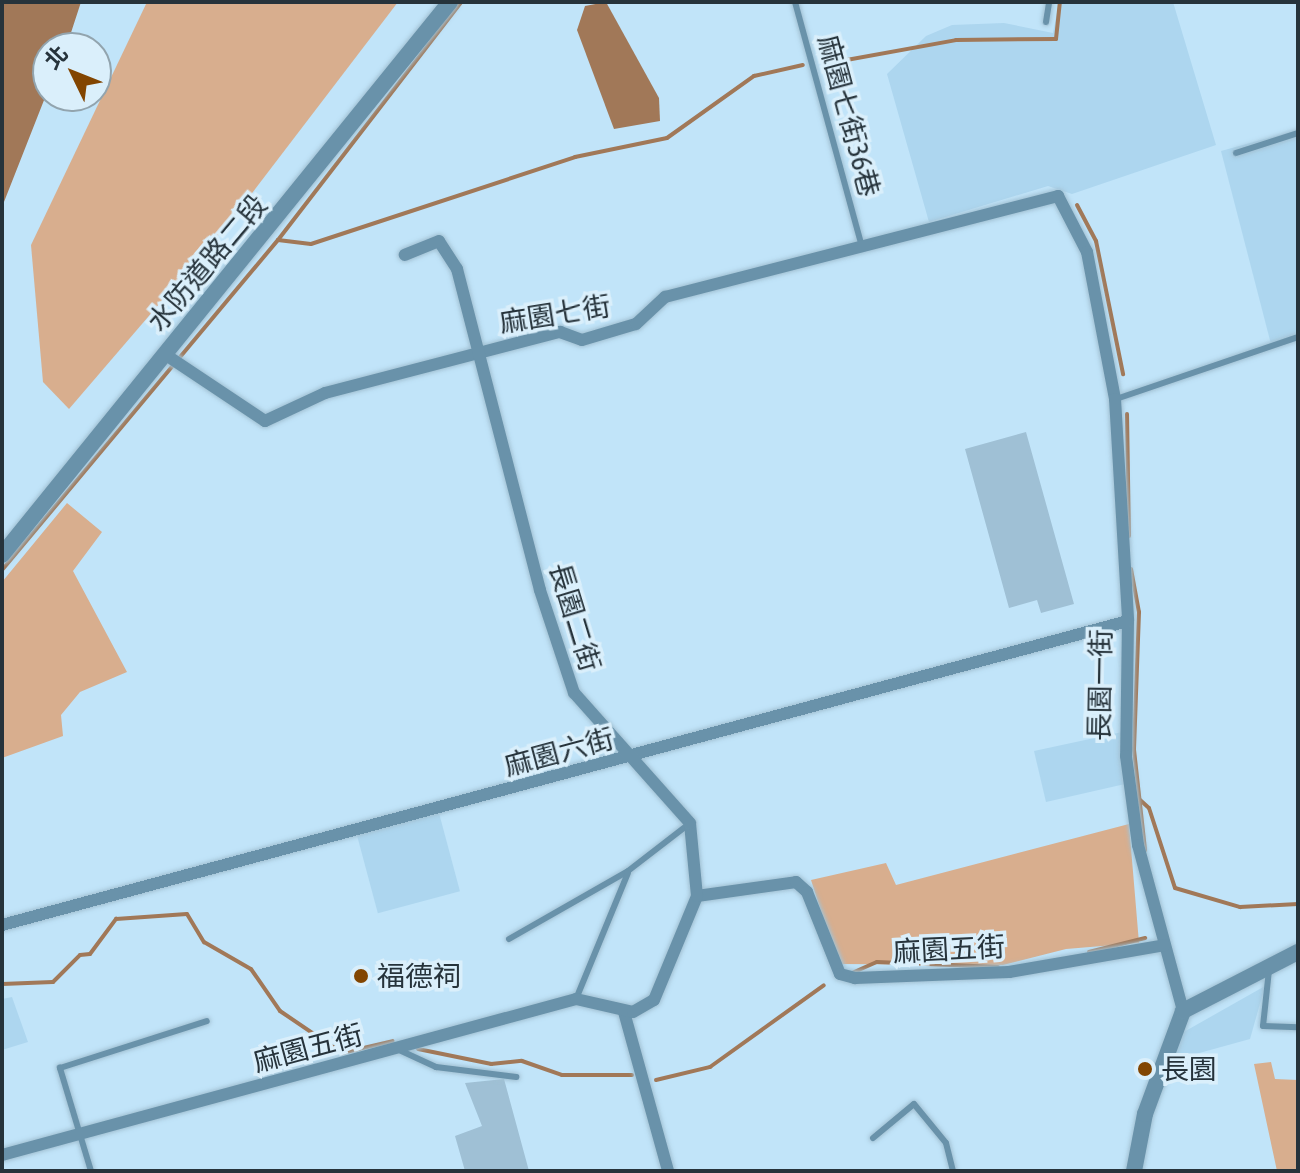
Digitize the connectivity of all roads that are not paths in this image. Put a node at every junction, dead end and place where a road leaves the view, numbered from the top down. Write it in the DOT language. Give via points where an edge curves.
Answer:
graph roads {
  1 [pos="450,2"];
  2 [pos="795,2"];
  3 [pos="1049,2"];
  4 [pos="1046,22"];
  5 [pos="1298,133"];
  6 [pos="1236,153"];
  7 [pos="1058,196"];
  8 [pos="861,243"];
  9 [pos="405,255"];
  10 [pos="1298,337"];
  11 [pos="476,351"];
  12 [pos="166,355"];
  13 [pos="1115,399"];
  14 [pos="2,555"];
  15 [pos="1128,621"];
  16 [pos="632,758"];
  17 [pos="690,823"];
  18 [pos="628,871"];
  19 [pos="697,896"];
  20 [pos="2,925"];
  21 [pos="509,939"];
  22 [pos="1165,945"];
  23 [pos="1298,952"];
  24 [pos="1269,970"];
  25 [pos="576,999"];
  26 [pos="1183,1011"];
  27 [pos="624,1012"];
  28 [pos="207,1021"];
  29 [pos="1298,1027"];
  30 [pos="397,1049"];
  31 [pos="516,1077"];
  32 [pos="81,1135"];
  33 [pos="873,1138"];
  34 [pos="2,1155"];
  35 [pos="91,1171"];
  36 [pos="668,1171"];
  37 [pos="953,1171"];
  38 [pos="1134,1171"];
  1 -- 12 [label="street, 水防道路二段"];
  2 -- 8 [label="lane, 麻園七街36巷"];
  3 -- 4 [label="lane"];
  5 -- 6 [label="lane"];
  7 -- 8 [label="street, 麻園七街"];
  7 -- 13 [label="street, 長園一街" via="1087,252"];
  8 -- 11 [label="street, 麻園七街" via="665,297 636,324 582,340 560,332"];
  9 -- 11 [label="street, 長園二街" via="432,240 448,248"];
  10 -- 13 [label="lane"];
  11 -- 12 [label="street, 麻園七街" via="325,393 265,421"];
  11 -- 16 [label="street, 長園二街" via="574,693"];
  12 -- 14 [label="street, 水防道路二段"];
  13 -- 15 [label="street, 長園一街"];
  15 -- 16 [label="street, 麻園六街"];
  15 -- 22 [label="street, 長園一街" via="1126,756 1138,845"];
  16 -- 17 [label="street, 長園二街"];
  16 -- 20 [label="street, 麻園六街"];
  17 -- 18 [label="lane"];
  17 -- 19 [label="street"];
  18 -- 21 [label="lane"];
  18 -- 25 [label="lane"];
  19 -- 22 [label="street, 麻園五街" via="796,882 807,892 840,974 855,978 1009,972"];
  19 -- 27 [label="street" via="650,1007"];
  22 -- 26 [label="street, 長園一街"];
  23 -- 24 [label="street"];
  24 -- 26 [label="street"];
  24 -- 29 [label="lane" via="1263,1026"];
  25 -- 27 [label="street"];
  25 -- 30 [label="street, 麻園五街"];
  26 -- 38 [label="street" via="1145,1114"];
  27 -- 36 [label="street"];
  28 -- 32 [label="lane" via="60,1068"];
  30 -- 31 [label="lane" via="436,1067"];
  30 -- 32 [label="street, 麻園五街"];
  32 -- 34 [label="street, 麻園五街"];
  32 -- 35 [label="lane"];
  33 -- 37 [label="lane" via="914,1104 946,1143"];
}
